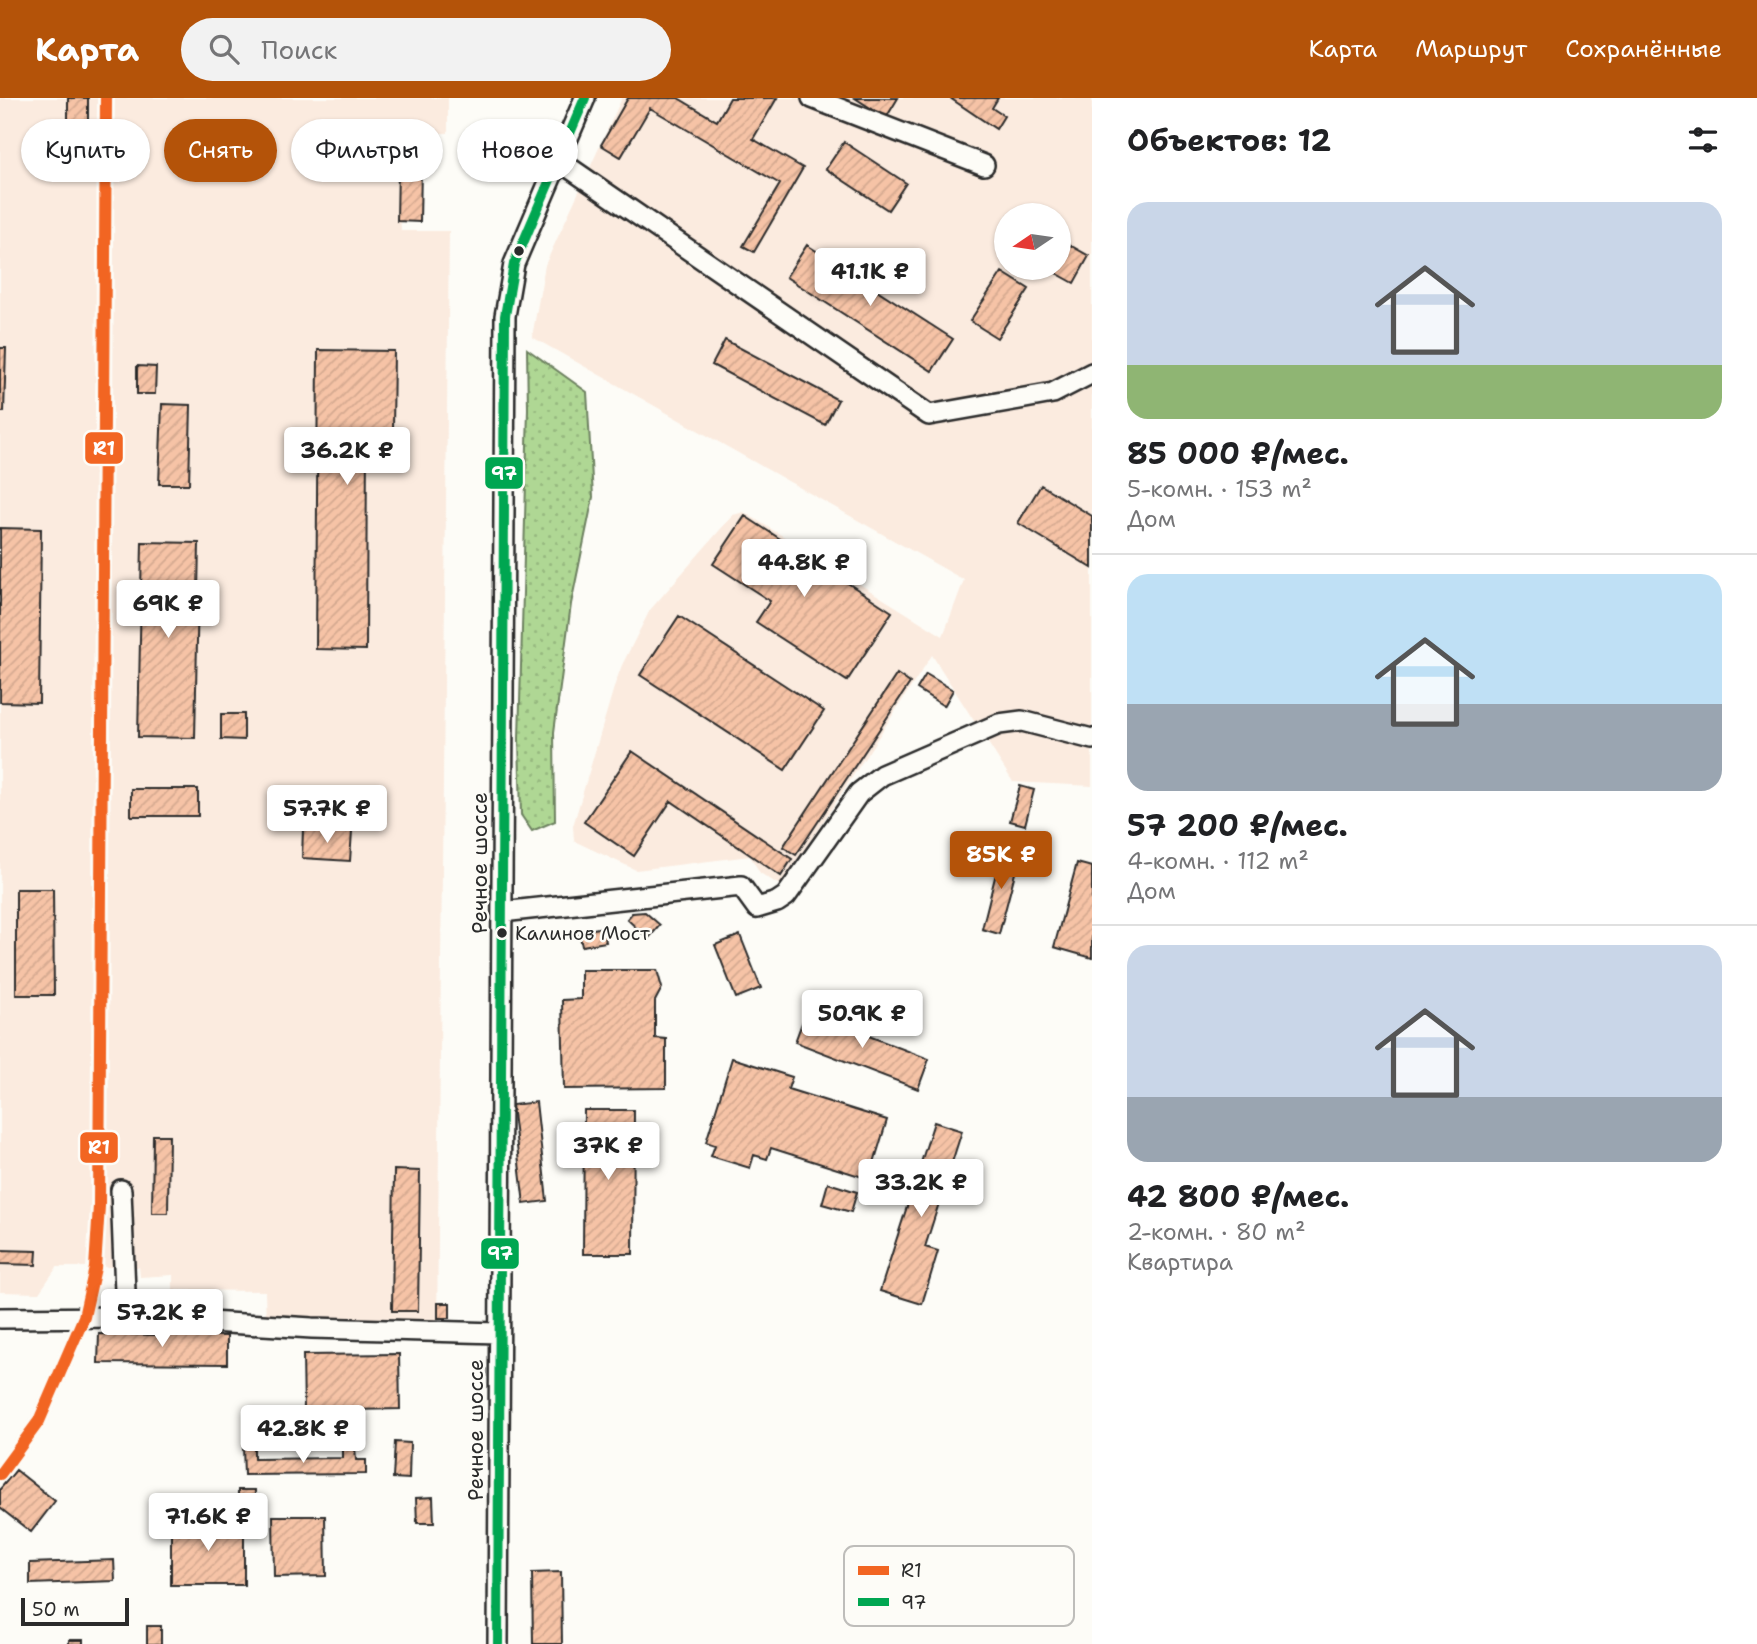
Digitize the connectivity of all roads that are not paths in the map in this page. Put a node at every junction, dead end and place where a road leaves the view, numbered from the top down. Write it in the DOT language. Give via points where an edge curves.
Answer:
graph roads {
  1 [pos="585,98"];
  2 [pos="811,98"];
  3 [pos="576,119"];
  4 [pos="985,165"];
  5 [pos="578,174"];
  6 [pos="549,182"];
  7 [pos="1092,373"];
  8 [pos="1092,739"];
  9 [pos="502,912"];
  10 [pos="121,1190"];
  11 [pos="126,1317"];
  12 [pos="0,1318"];
  13 [pos="499,1334"];
  14 [pos="498,1644"];
  1 -- 3 [label="street, Речное шоссе"];
  2 -- 4 [label="street"];
  5 -- 7 [label="street" via="929,415 1053,393"];
  6 -- 9 [label="street, Речное шоссе" via="514,264 505,316"];
  8 -- 9 [label="street" via="1022,722 999,724 882,775 859,793 786,895 757,908 741,886"];
  9 -- 13 [label="street, Речное шоссе"];
  10 -- 11 [label="street"];
  11 -- 12 [label="street"];
  11 -- 13 [label="street"];
  13 -- 14 [label="street, Речное шоссе"];
}
